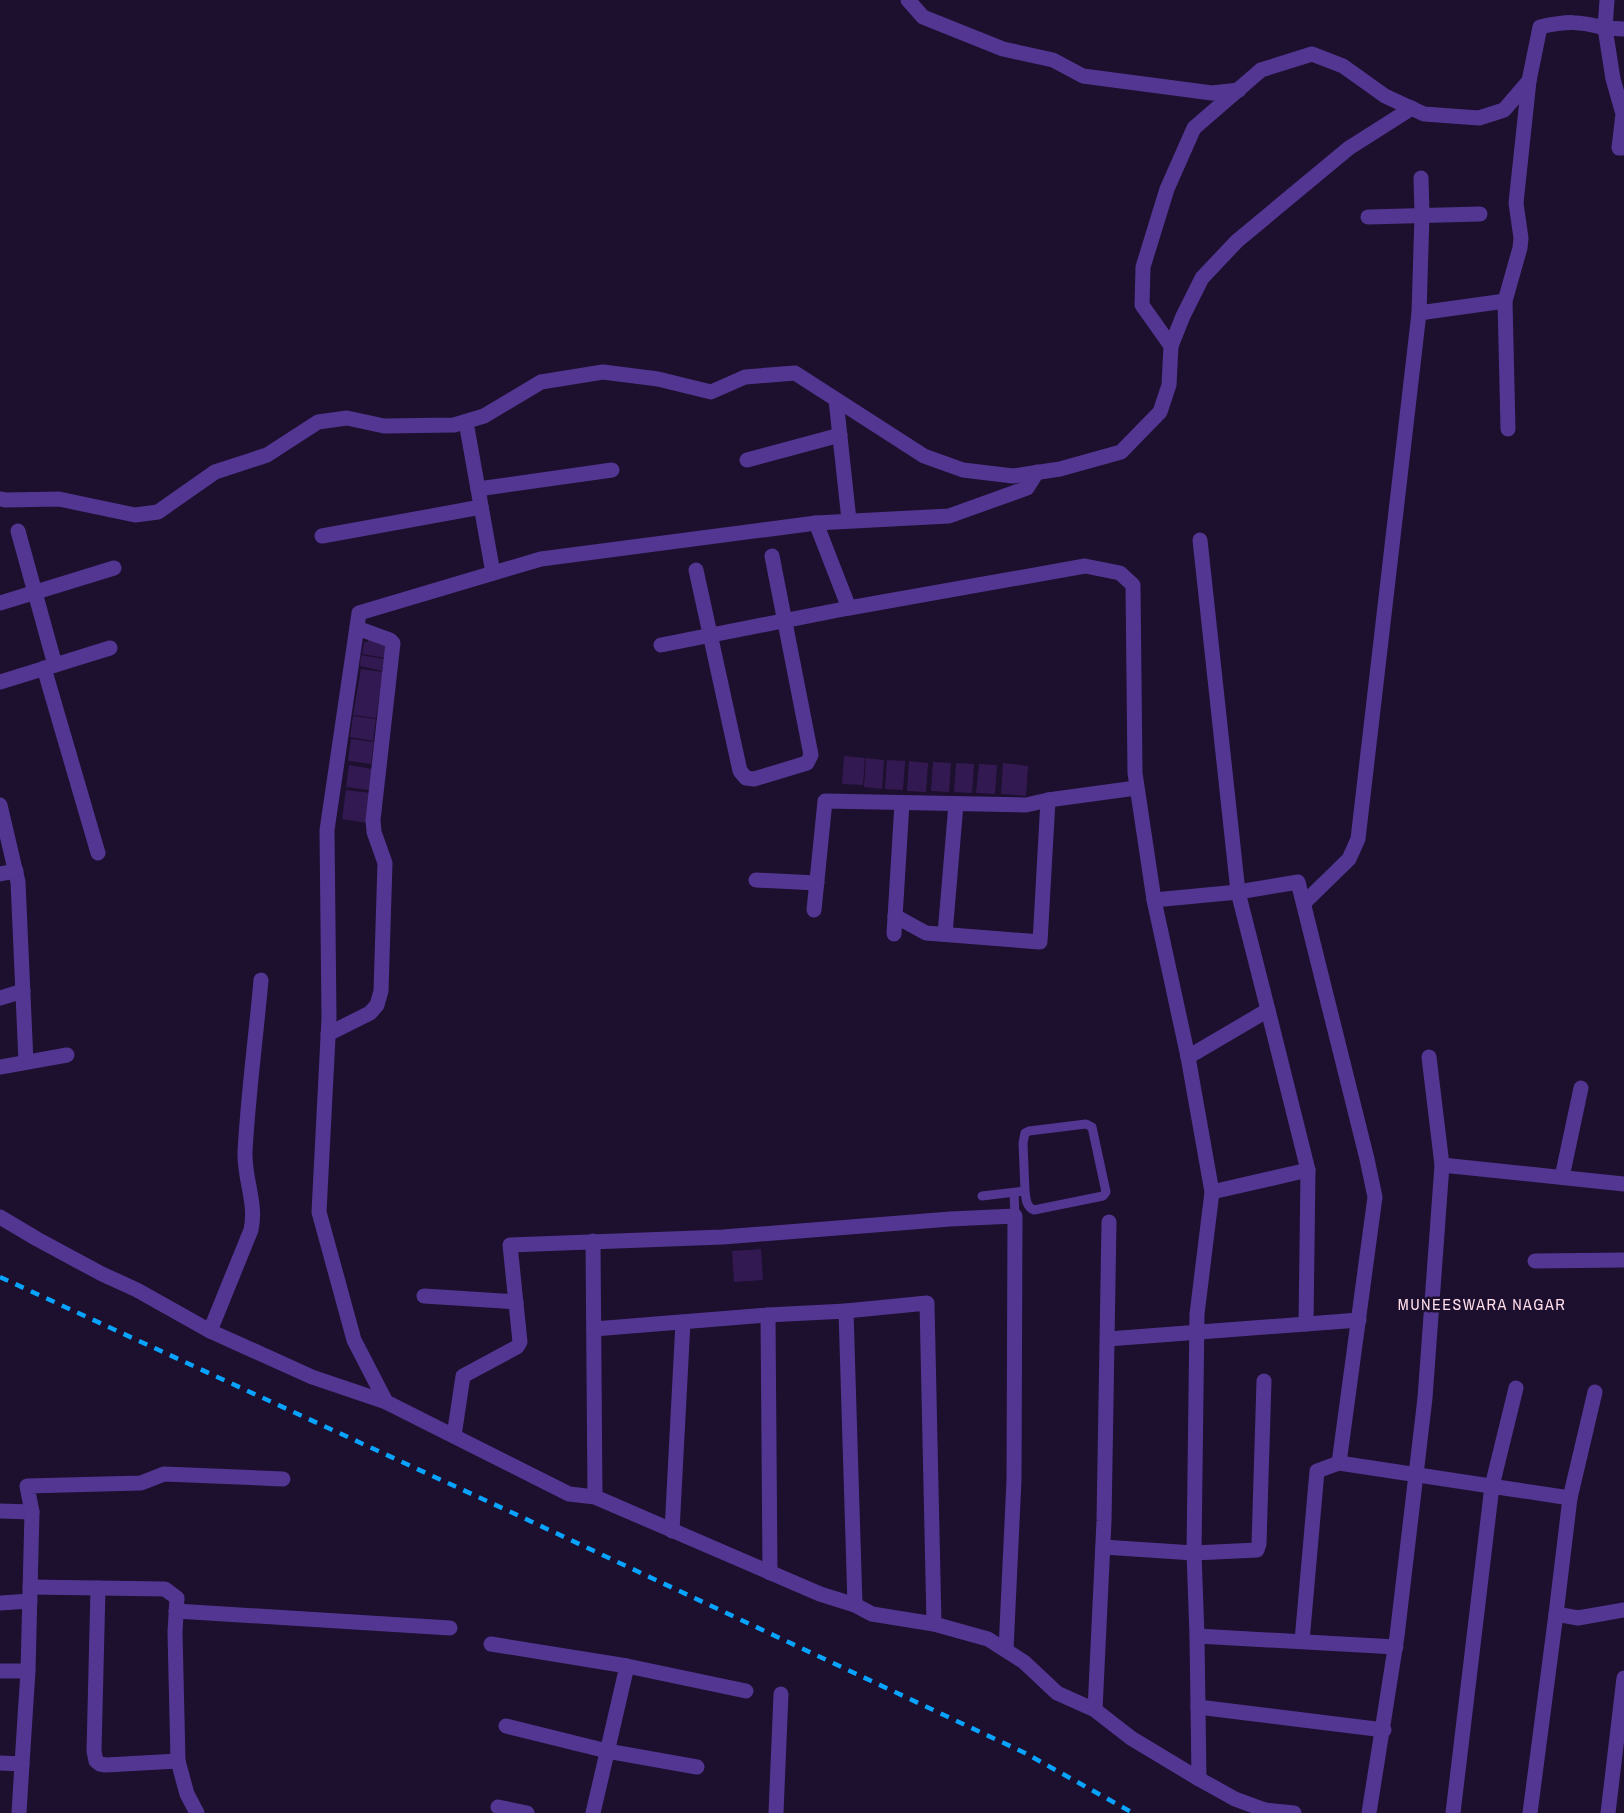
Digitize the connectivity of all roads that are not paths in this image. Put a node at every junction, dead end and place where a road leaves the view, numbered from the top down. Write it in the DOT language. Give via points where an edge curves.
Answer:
graph roads {
  1 [pos="908,0"];
  2 [pos="1607,0"];
  3 [pos="1605,28"];
  4 [pos="1624,29"];
  5 [pos="1529,81"];
  6 [pos="1239,90"];
  7 [pos="1412,108"];
  8 [pos="1624,148"];
  9 [pos="1421,178"];
  10 [pos="1480,214"];
  11 [pos="1422,215"];
  12 [pos="1368,217"];
  13 [pos="1505,301"];
  14 [pos="1419,313"];
  15 [pos="1171,345"];
  16 [pos="836,400"];
  17 [pos="466,422"];
  18 [pos="1508,429"];
  19 [pos="840,435"];
  20 [pos="747,460"];
  21 [pos="612,470"];
  22 [pos="1036,472"];
  23 [pos="478,489"];
  24 [pos="0,499"];
  25 [pos="481,507"];
  26 [pos="849,520"];
  27 [pos="816,523"];
  28 [pos="18,531"];
  29 [pos="322,536"];
  30 [pos="1200,540"];
  31 [pos="772,556"];
  32 [pos="114,568"];
  33 [pos="696,570"];
  34 [pos="493,573"];
  35 [pos="35,592"];
  36 [pos="0,603"];
  37 [pos="849,609"];
  38 [pos="786,621"];
  39 [pos="357,628"];
  40 [pos="710,636"];
  41 [pos="661,645"];
  42 [pos="110,648"];
  43 [pos="49,667"];
  44 [pos="0,682"];
  45 [pos="1136,788"];
  46 [pos="1048,800"];
  47 [pos="902,803"];
  48 [pos="956,804"];
  49 [pos="0,805"];
  50 [pos="98,853"];
  51 [pos="16,871"];
  52 [pos="0,874"];
  53 [pos="756,880"];
  54 [pos="817,883"];
  55 [pos="1238,892"];
  56 [pos="1154,900"];
  57 [pos="1304,903"];
  58 [pos="814,910"];
  59 [pos="895,916"];
  60 [pos="894,934"];
  61 [pos="945,934"];
  62 [pos="261,980"];
  63 [pos="23,991"];
  64 [pos="0,998"];
  65 [pos="1268,1010"];
  66 [pos="328,1034"];
  67 [pos="67,1054"];
  68 [pos="1188,1057"];
  69 [pos="1429,1057"];
  70 [pos="26,1062"];
  71 [pos="0,1067"];
  72 [pos="1581,1088"];
  73 [pos="1442,1165"];
  74 [pos="1308,1170"];
  75 [pos="1562,1177"];
  76 [pos="1624,1184"];
  77 [pos="1020,1192"];
  78 [pos="1212,1192"];
  79 [pos="982,1196"];
  80 [pos="1015,1216"];
  81 [pos="0,1217"];
  82 [pos="1108,1222"];
  83 [pos="593,1241"];
  84 [pos="1624,1260"];
  85 [pos="1535,1261"];
  86 [pos="424,1296"];
  87 [pos="516,1302"];
  88 [pos="846,1311"];
  89 [pos="768,1315"];
  90 [pos="1359,1320"];
  91 [pos="683,1322"];
  92 [pos="1306,1324"];
  93 [pos="594,1329"];
  94 [pos="210,1331"];
  95 [pos="1196,1333"];
  96 [pos="1108,1339"];
  97 [pos="1264,1381"];
  98 [pos="1516,1388"];
  99 [pos="1595,1392"];
  100 [pos="386,1402"];
  101 [pos="454,1436"];
  102 [pos="1339,1463"];
  103 [pos="1416,1475"];
  104 [pos="284,1479"];
  105 [pos="1492,1486"];
  106 [pos="596,1497"];
  107 [pos="1570,1498"];
  108 [pos="0,1511"];
  109 [pos="32,1512"];
  110 [pos="672,1532"];
  111 [pos="1103,1547"];
  112 [pos="1194,1553"];
  113 [pos="770,1573"];
  114 [pos="98,1588"];
  115 [pos="30,1594"];
  116 [pos="0,1603"];
  117 [pos="855,1605"];
  118 [pos="1624,1610"];
  119 [pos="177,1611"];
  120 [pos="1556,1614"];
  121 [pos="934,1624"];
  122 [pos="450,1628"];
  123 [pos="1197,1636"];
  124 [pos="1302,1641"];
  125 [pos="491,1644"];
  126 [pos="1396,1647"];
  127 [pos="1006,1650"];
  128 [pos="627,1666"];
  129 [pos="0,1671"];
  130 [pos="28,1671"];
  131 [pos="1624,1678"];
  132 [pos="746,1691"];
  133 [pos="782,1694"];
  134 [pos="1198,1707"];
  135 [pos="1095,1710"];
  136 [pos="506,1726"];
  137 [pos="1384,1730"];
  138 [pos="607,1751"];
  139 [pos="178,1761"];
  140 [pos="0,1764"];
  141 [pos="22,1764"];
  142 [pos="697,1767"];
  143 [pos="1199,1779"];
  144 [pos="498,1807"];
  145 [pos="1267,1811"];
  146 [pos="18,1813"];
  147 [pos="196,1813"];
  148 [pos="527,1813"];
  149 [pos="593,1813"];
  150 [pos="776,1813"];
  151 [pos="1294,1813"];
  152 [pos="1369,1813"];
  153 [pos="1452,1813"];
  154 [pos="1530,1813"];
  155 [pos="1608,1813"];
  1 -- 6 [label="street" via="923,17 1003,49 1053,60 1083,76 1212,93"];
  2 -- 3 [label="street"];
  3 -- 4 [label="street"];
  3 -- 5 [label="street" via="1581,22 1540,27"];
  3 -- 8 [label="street" via="1623,114 1618,148"];
  5 -- 7 [label="street" via="1504,110 1479,118 1424,114"];
  5 -- 13 [label="street" via="1516,203 1520,248"];
  6 -- 7 [label="street" via="1261,70 1312,54 1343,66 1385,96"];
  6 -- 15 [label="street" via="1194,128 1167,189 1143,267 1142,305"];
  7 -- 15 [label="street" via="1349,148 1237,241 1202,278"];
  9 -- 11 [label="street"];
  10 -- 11 [label="street"];
  11 -- 12 [label="street"];
  11 -- 14 [label="street"];
  13 -- 14 [label="street"];
  13 -- 18 [label="street"];
  14 -- 57 [label="street" via="1358,839 1349,859"];
  15 -- 22 [label="street" via="1169,385 1160,412 1121,452"];
  16 -- 17 [label="street" via="795,373 745,377 711,392 658,379 603,372 541,382 484,416"];
  16 -- 19 [label="street"];
  16 -- 22 [label="street" via="924,456 963,470 1013,476"];
  17 -- 23 [label="street"];
  17 -- 24 [label="street" via="454,426 384,426 347,418 318,422 267,455 215,472 158,512 135,515 59,499"];
  19 -- 20 [label="street"];
  19 -- 26 [label="street"];
  21 -- 23 [label="street"];
  22 -- 26 [label="street" via="1027,488 949,516"];
  23 -- 25 [label="street"];
  25 -- 29 [label="street"];
  25 -- 34 [label="street"];
  26 -- 27 [label="street"];
  27 -- 34 [label="street" via="541,559"];
  27 -- 37 [label="street"];
  28 -- 35 [label="street"];
  30 -- 55 [label="street"];
  31 -- 38 [label="street"];
  32 -- 35 [label="street"];
  33 -- 40 [label="street"];
  34 -- 39 [label="street" via="359,613"];
  35 -- 36 [label="street"];
  35 -- 43 [label="street"];
  37 -- 38 [label="street"];
  37 -- 45 [label="street" via="1085,566 1120,573 1133,585"];
  38 -- 40 [label="street"];
  38 -- 40 [label="street" via="811,758 807,763 754,779 746,778 740,771"];
  39 -- 66 [label="street" via="327,830"];
  39 -- 66 [label="street" via="393,644 373,820 385,863 381,991 370,1012"];
  40 -- 41 [label="street"];
  42 -- 43 [label="street"];
  43 -- 44 [label="street"];
  43 -- 50 [label="street"];
  45 -- 46 [label="street"];
  45 -- 56 [label="street"];
  46 -- 48 [label="street" via="1026,805"];
  46 -- 61 [label="street" via="1040,942"];
  47 -- 48 [label="street"];
  47 -- 54 [label="street" via="825,801"];
  47 -- 59 [label="street"];
  48 -- 61 [label="street"];
  49 -- 51 [label="street"];
  51 -- 52 [label="street"];
  51 -- 63 [label="street"];
  53 -- 54 [label="street"];
  54 -- 58 [label="street"];
  55 -- 56 [label="street"];
  55 -- 57 [label="street" via="1298,882"];
  55 -- 65 [label="street"];
  56 -- 68 [label="street"];
  57 -- 90 [label="street" via="1375,1197"];
  59 -- 60 [label="street"];
  59 -- 61 [label="street" via="926,933"];
  62 -- 94 [label="street" via="245,1153 253,1221"];
  63 -- 64 [label="street"];
  63 -- 70 [label="street"];
  65 -- 68 [label="street"];
  65 -- 74 [label="street"];
  66 -- 100 [label="street" via="320,1212 354,1340"];
  67 -- 70 [label="street"];
  68 -- 78 [label="street"];
  69 -- 73 [label="street"];
  70 -- 71 [label="street"];
  72 -- 75 [label="street"];
  73 -- 75 [label="street"];
  73 -- 103 [label="street"];
  74 -- 78 [label="street"];
  74 -- 92 [label="street"];
  75 -- 76 [label="street"];
  77 -- 77 [label="lane" via="1034,1210 1105,1195 1092,1127 1086,1124 1025,1133"];
  77 -- 79 [label="lane"];
  77 -- 80 [label="lane"];
  78 -- 95 [label="street"];
  80 -- 83 [label="street" via="723,1237"];
  80 -- 127 [label="street" via="1014,1480"];
  81 -- 94 [label="street"];
  82 -- 96 [label="street"];
  83 -- 87 [label="street" via="510,1245"];
  83 -- 93 [label="street"];
  84 -- 85 [label="street"];
  86 -- 87 [label="street"];
  87 -- 101 [label="street" via="520,1342 463,1376"];
  88 -- 89 [label="street"];
  88 -- 117 [label="street"];
  88 -- 121 [label="street" via="927,1303"];
  89 -- 91 [label="street"];
  89 -- 113 [label="street"];
  90 -- 92 [label="street"];
  90 -- 102 [label="street"];
  91 -- 93 [label="street"];
  91 -- 110 [label="street"];
  92 -- 95 [label="street"];
  93 -- 106 [label="street"];
  94 -- 100 [label="street" via="312,1377"];
  95 -- 96 [label="street"];
  95 -- 112 [label="street"];
  96 -- 111 [label="street"];
  97 -- 112 [label="street" via="1258,1548"];
  98 -- 105 [label="street"];
  99 -- 107 [label="street"];
  100 -- 101 [label="street"];
  101 -- 106 [label="street" via="570,1494"];
  102 -- 103 [label="street"];
  102 -- 124 [label="street" via="1317,1471"];
  103 -- 105 [label="street"];
  103 -- 126 [label="street"];
  104 -- 109 [label="street" via="164,1474 141,1483 27,1486"];
  105 -- 107 [label="street"];
  105 -- 153 [label="street"];
  106 -- 110 [label="street"];
  107 -- 120 [label="street"];
  108 -- 109 [label="street"];
  109 -- 115 [label="street"];
  110 -- 113 [label="street"];
  111 -- 112 [label="street"];
  111 -- 135 [label="street"];
  112 -- 123 [label="street"];
  113 -- 117 [label="street"];
  114 -- 115 [label="street"];
  114 -- 119 [label="street" via="165,1589 177,1598"];
  114 -- 139 [label="street" via="96,1761 106,1765"];
  115 -- 116 [label="street"];
  115 -- 130 [label="street"];
  117 -- 121 [label="street" via="872,1614"];
  118 -- 120 [label="street" via="1578,1618"];
  119 -- 122 [label="street"];
  119 -- 139 [label="street"];
  120 -- 154 [label="street"];
  121 -- 127 [label="street" via="988,1639"];
  123 -- 124 [label="street"];
  123 -- 134 [label="street"];
  124 -- 126 [label="street"];
  125 -- 128 [label="street"];
  126 -- 137 [label="street"];
  127 -- 135 [label="street" via="1057,1693"];
  128 -- 132 [label="street"];
  128 -- 138 [label="street"];
  129 -- 130 [label="street"];
  130 -- 141 [label="street"];
  131 -- 155 [label="street"];
  133 -- 150 [label="street"];
  134 -- 137 [label="street"];
  134 -- 143 [label="street"];
  135 -- 143 [label="street" via="1131,1738"];
  136 -- 138 [label="street"];
  137 -- 152 [label="street"];
  138 -- 142 [label="street"];
  138 -- 149 [label="street"];
  139 -- 147 [label="street"];
  140 -- 141 [label="street"];
  141 -- 146 [label="street"];
  143 -- 145 [label="street"];
  144 -- 148 [label="street"];
  145 -- 151 [label="street"];
}
